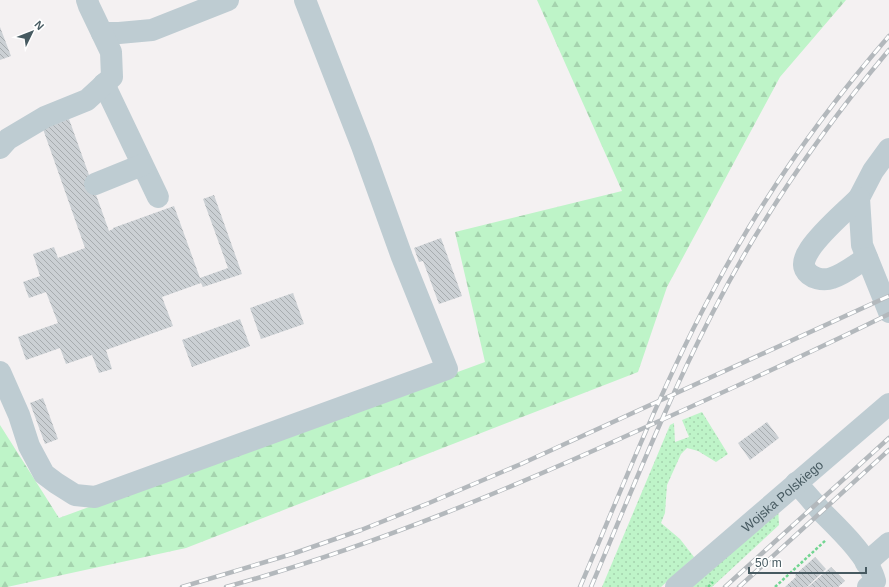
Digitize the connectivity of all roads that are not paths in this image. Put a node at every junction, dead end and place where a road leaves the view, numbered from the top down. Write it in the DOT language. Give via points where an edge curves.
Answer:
graph roads {
  1 [pos="87,0"];
  2 [pos="228,0"];
  3 [pos="305,0"];
  4 [pos="102,33"];
  5 [pos="104,84"];
  6 [pos="0,148"];
  7 [pos="889,149"];
  8 [pos="142,165"];
  9 [pos="95,184"];
  10 [pos="158,197"];
  11 [pos="859,198"];
  12 [pos="867,258"];
  13 [pos="889,312"];
  14 [pos="0,372"];
  15 [pos="889,404"];
  16 [pos="796,483"];
  17 [pos="889,542"];
  18 [pos="866,563"];
  19 [pos="676,587"];
  20 [pos="868,587"];
  1 -- 4 [label="street"];
  2 -- 4 [label="street" via="152,30 119,34"];
  3 -- 14 [label="street" via="447,369 95,497 75,495 44,474 29,446 19,415"];
  4 -- 5 [label="street" via="111,52 112,77"];
  5 -- 6 [label="street" via="87,100 45,117 8,139"];
  5 -- 8 [label="street"];
  7 -- 11 [label="street" via="873,171"];
  8 -- 9 [label="street"];
  8 -- 10 [label="street"];
  11 -- 12 [label="street" via="862,245"];
  11 -- 12 [label="street" via="810,250 804,260 805,269 812,277 832,278"];
  12 -- 13 [label="street"];
  15 -- 16 [label="street, Wojska Polskiego"];
  16 -- 18 [label="street" via="840,529"];
  16 -- 19 [label="street, Wojska Polskiego"];
  17 -- 18 [label="street"];
  18 -- 20 [label="street" via="875,581"];
}
